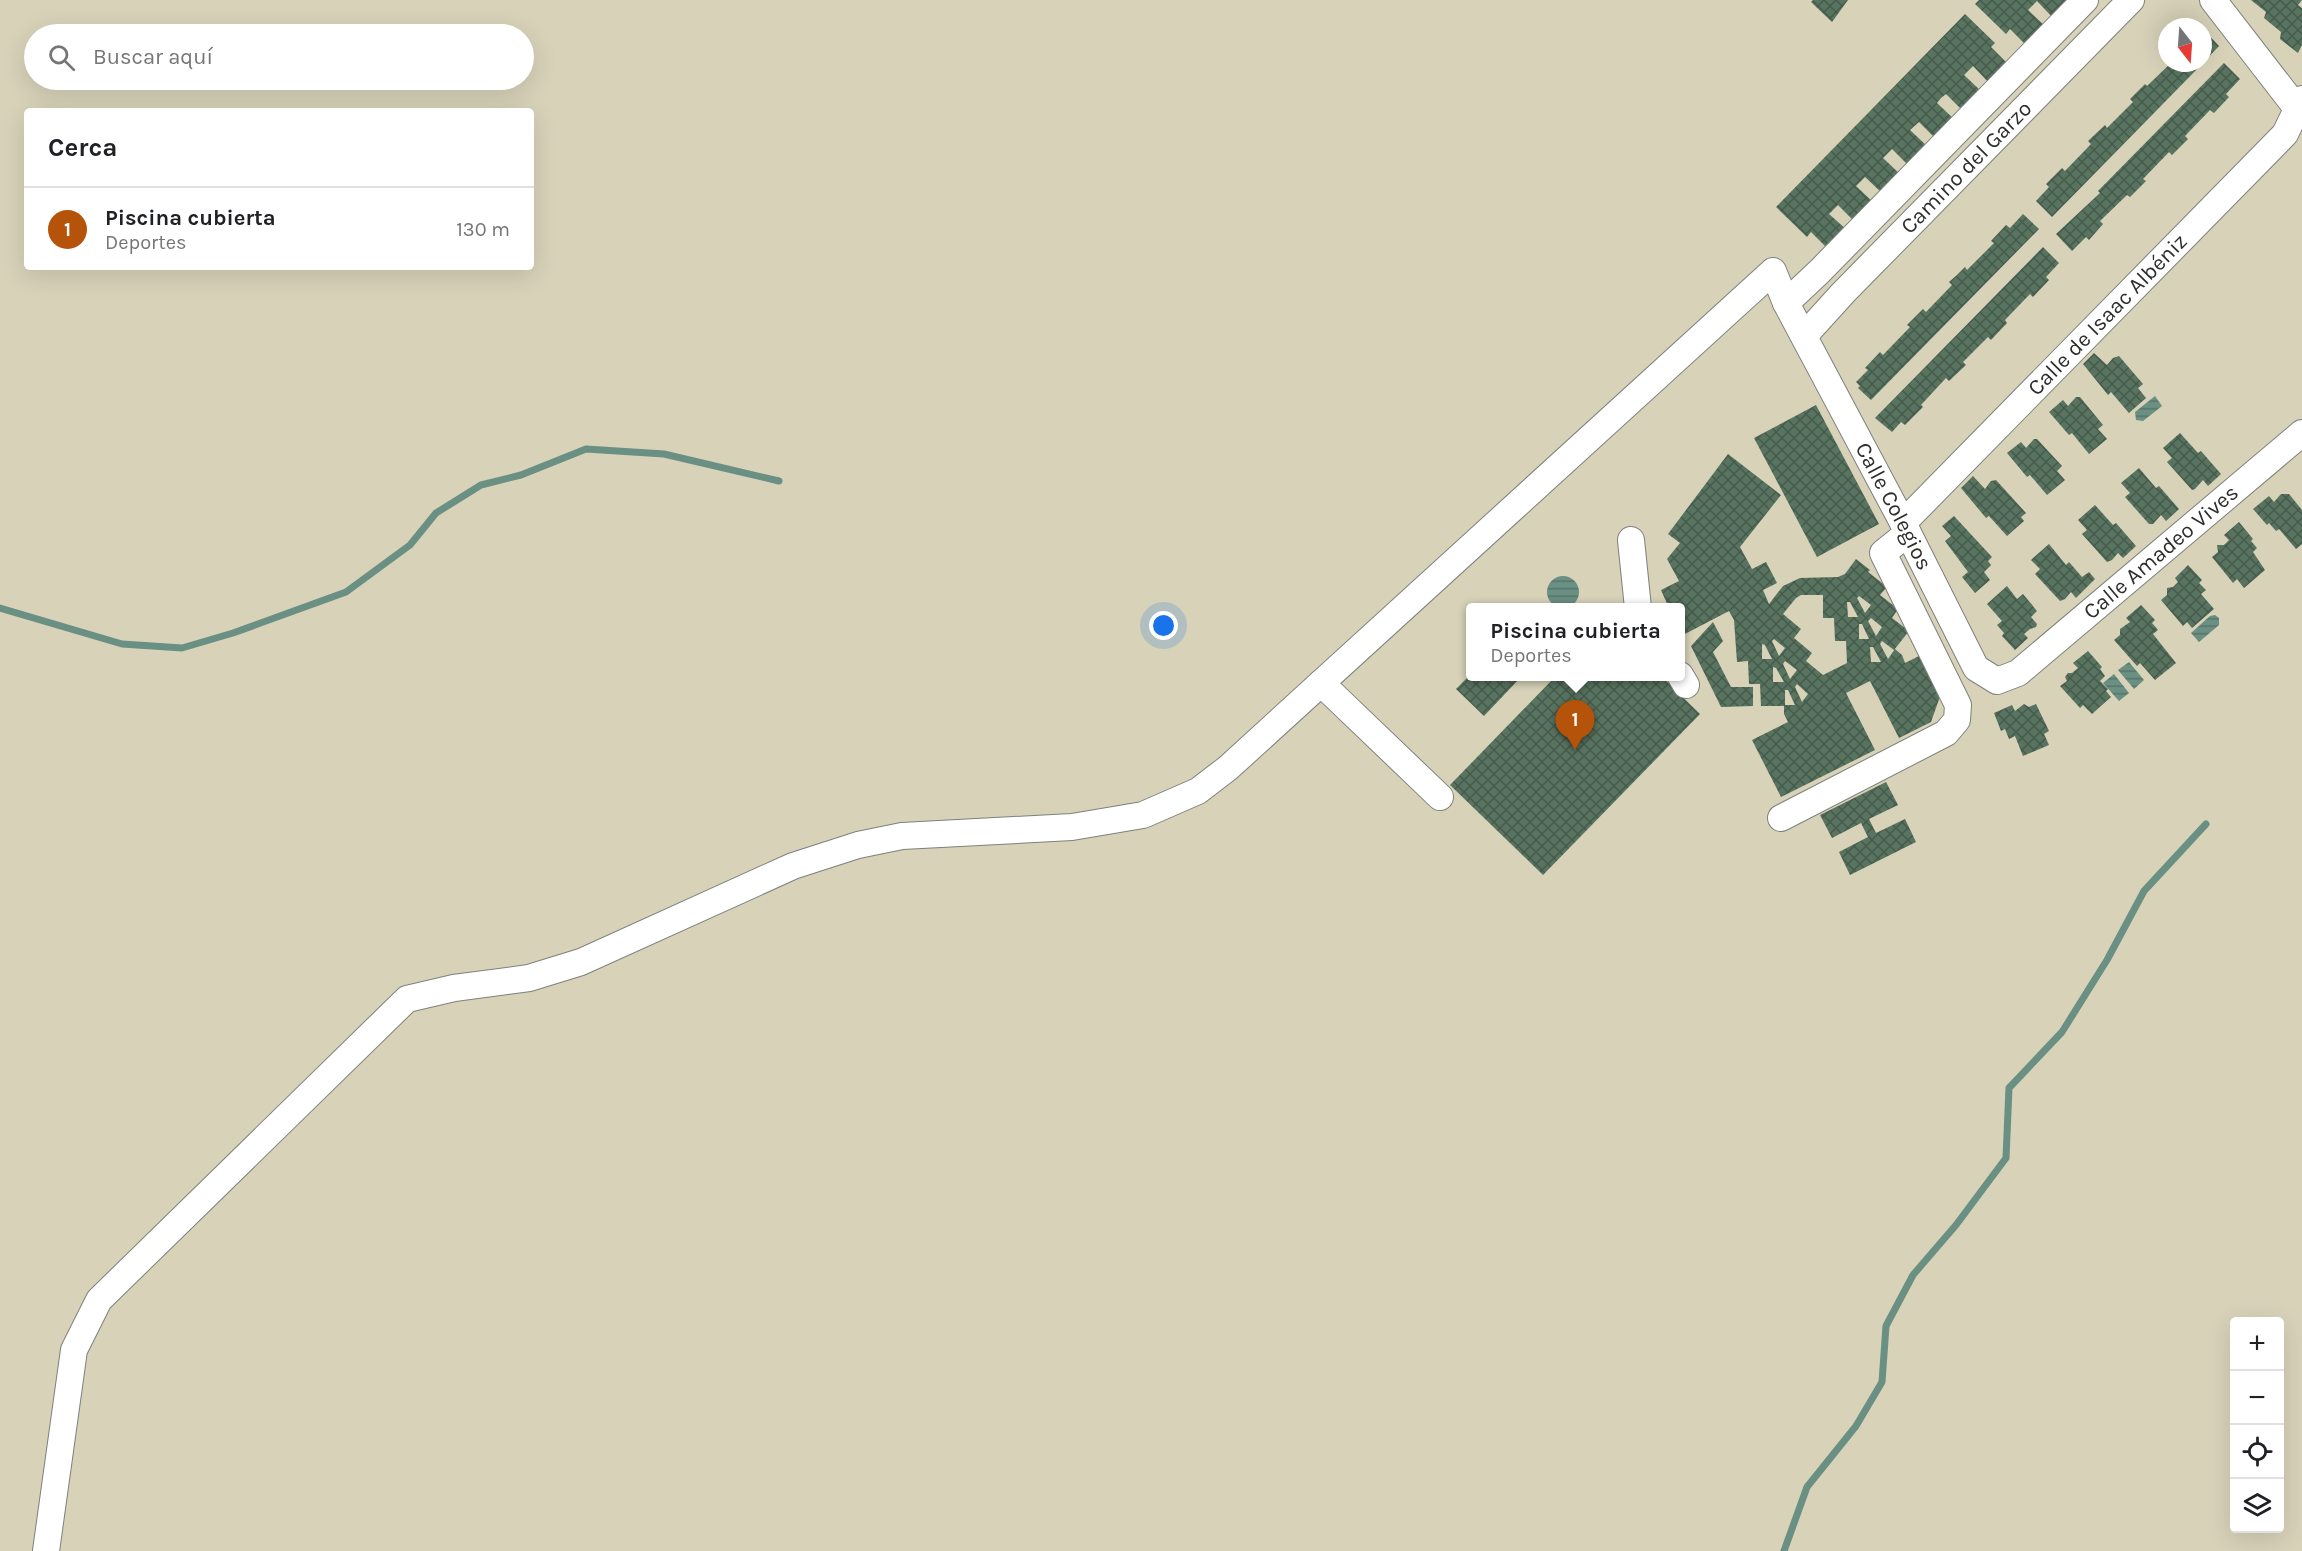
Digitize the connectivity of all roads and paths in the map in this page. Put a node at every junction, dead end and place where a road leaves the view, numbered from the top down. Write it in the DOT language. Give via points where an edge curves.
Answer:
graph roads {
  1 [pos="2085,0"];
  2 [pos="2131,0"];
  3 [pos="2213,0"];
  4 [pos="2300,108"];
  5 [pos="1786,303"];
  6 [pos="1804,336"];
  7 [pos="2302,433"];
  8 [pos="1905,528"];
  9 [pos="1631,540"];
  10 [pos="1637,603"];
  11 [pos="2018,673"];
  12 [pos="1321,683"];
  13 [pos="1440,797"];
  14 [pos="1781,818"];
  15 [pos="46,1551"];
  1 -- 5 [label="street, Camino del Garzo"];
  2 -- 6 [label="street, Camino del Garzo"];
  3 -- 4 [label="street"];
  4 -- 8 [label="street, Calle de Isaac Albéniz" via="2285,134"];
  5 -- 6 [label="street, Calle Colegios"];
  5 -- 12 [label="street, Calle Colegios" via="1773,271"];
  6 -- 8 [label="street, Calle Colegios"];
  7 -- 11 [label="street, Calle Amadeo Vives"];
  8 -- 11 [label="street, Calle Colegios" via="1976,668 1996,681"];
  8 -- 14 [label="street, Calle de Isaac Albéniz" via="1882,553 1958,705 1957,720 1947,733"];
  9 -- 10 [label="street"];
  12 -- 13 [label="street"];
  12 -- 15 [label="street" via="1198,791 1143,815 1072,827 902,836 858,844 793,866 581,962 529,978 408,999 99,1300 74,1350"];
}
